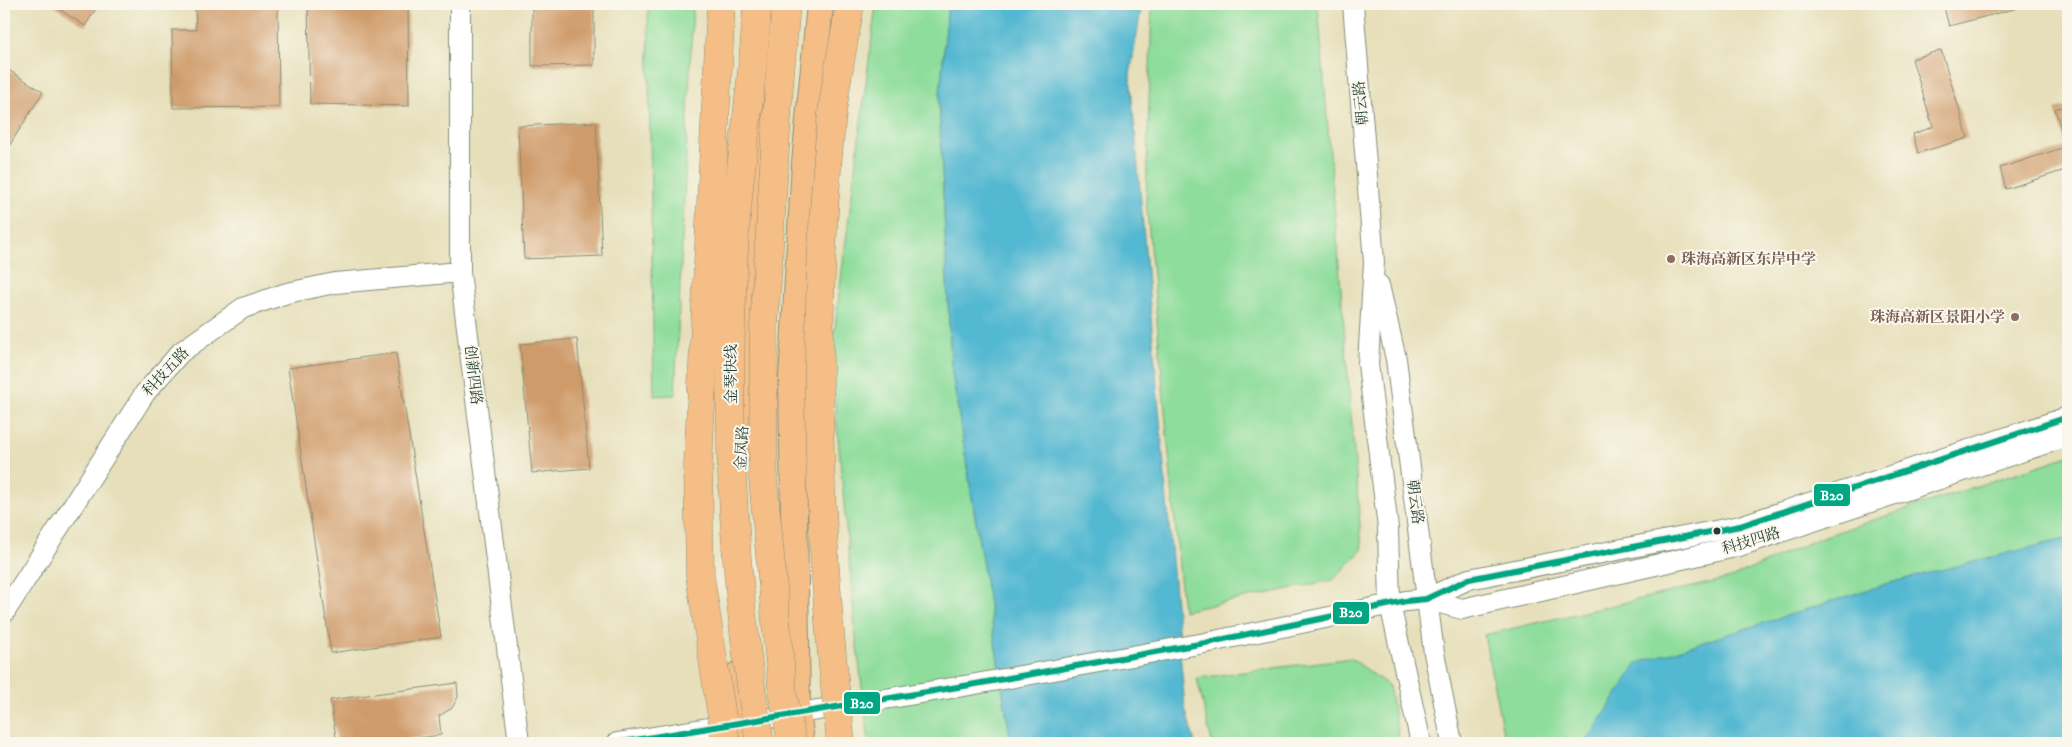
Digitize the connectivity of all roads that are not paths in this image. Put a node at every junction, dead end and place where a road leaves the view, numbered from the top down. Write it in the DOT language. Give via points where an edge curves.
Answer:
graph roads {
  1 [pos="460,4"];
  2 [pos="721,4"];
  3 [pos="757,4"];
  4 [pos="772,4"];
  5 [pos="786,4"];
  6 [pos="820,4"];
  7 [pos="850,4"];
  8 [pos="1352,4"];
  9 [pos="1374,262"];
  10 [pos="460,272"];
  11 [pos="2068,417"];
  12 [pos="2068,436"];
  13 [pos="1426,599"];
  14 [pos="1390,604"];
  15 [pos="4,613"];
  16 [pos="797,713"];
  17 [pos="738,736"];
  18 [pos="519,743"];
  19 [pos="616,743"];
  20 [pos="760,743"];
  21 [pos="792,743"];
  22 [pos="801,743"];
  23 [pos="841,743"];
  24 [pos="1421,743"];
  25 [pos="1452,743"];
  1 -- 10 [label="street, 创新四路"];
  2 -- 17 [label="highway, bridge" via="698,465 700,576"];
  3 -- 20 [label="highway, 金琴快线, bridge" via="734,247 730,368 739,583"];
  4 -- 17 [label="main road, 金凤路" via="756,202 733,618"];
  5 -- 21 [label="highway, bridge" via="764,327 763,480 783,696"];
  6 -- 16 [label="main road" via="805,163 792,379"];
  7 -- 23 [label="highway, bridge" via="831,121 819,342 820,482"];
  8 -- 9 [label="street, 朝云路"];
  9 -- 13 [label="street, 朝云路" via="1396,359"];
  9 -- 14 [label="street, 朝云路" via="1368,364 1388,528"];
  10 -- 15 [label="street, 科技五路" via="335,283 287,293 243,308 181,352 144,394"];
  10 -- 18 [label="street, 创新四路"];
  11 -- 13 [label="street, 科技四路" via="1740,526 1469,579"];
  12 -- 13 [label="street, 科技四路" via="1739,546 1462,609"];
  13 -- 14 [label="street, 科技四路"];
  13 -- 25 [label="street, 朝云路"];
  14 -- 16 [label="street, 科技四路" via="1205,643"];
  14 -- 24 [label="street, 朝云路"];
  16 -- 17 [label="street, 科技四路"];
  16 -- 22 [label="main road"];
  17 -- 19 [label="street, 科技四路"];
}
